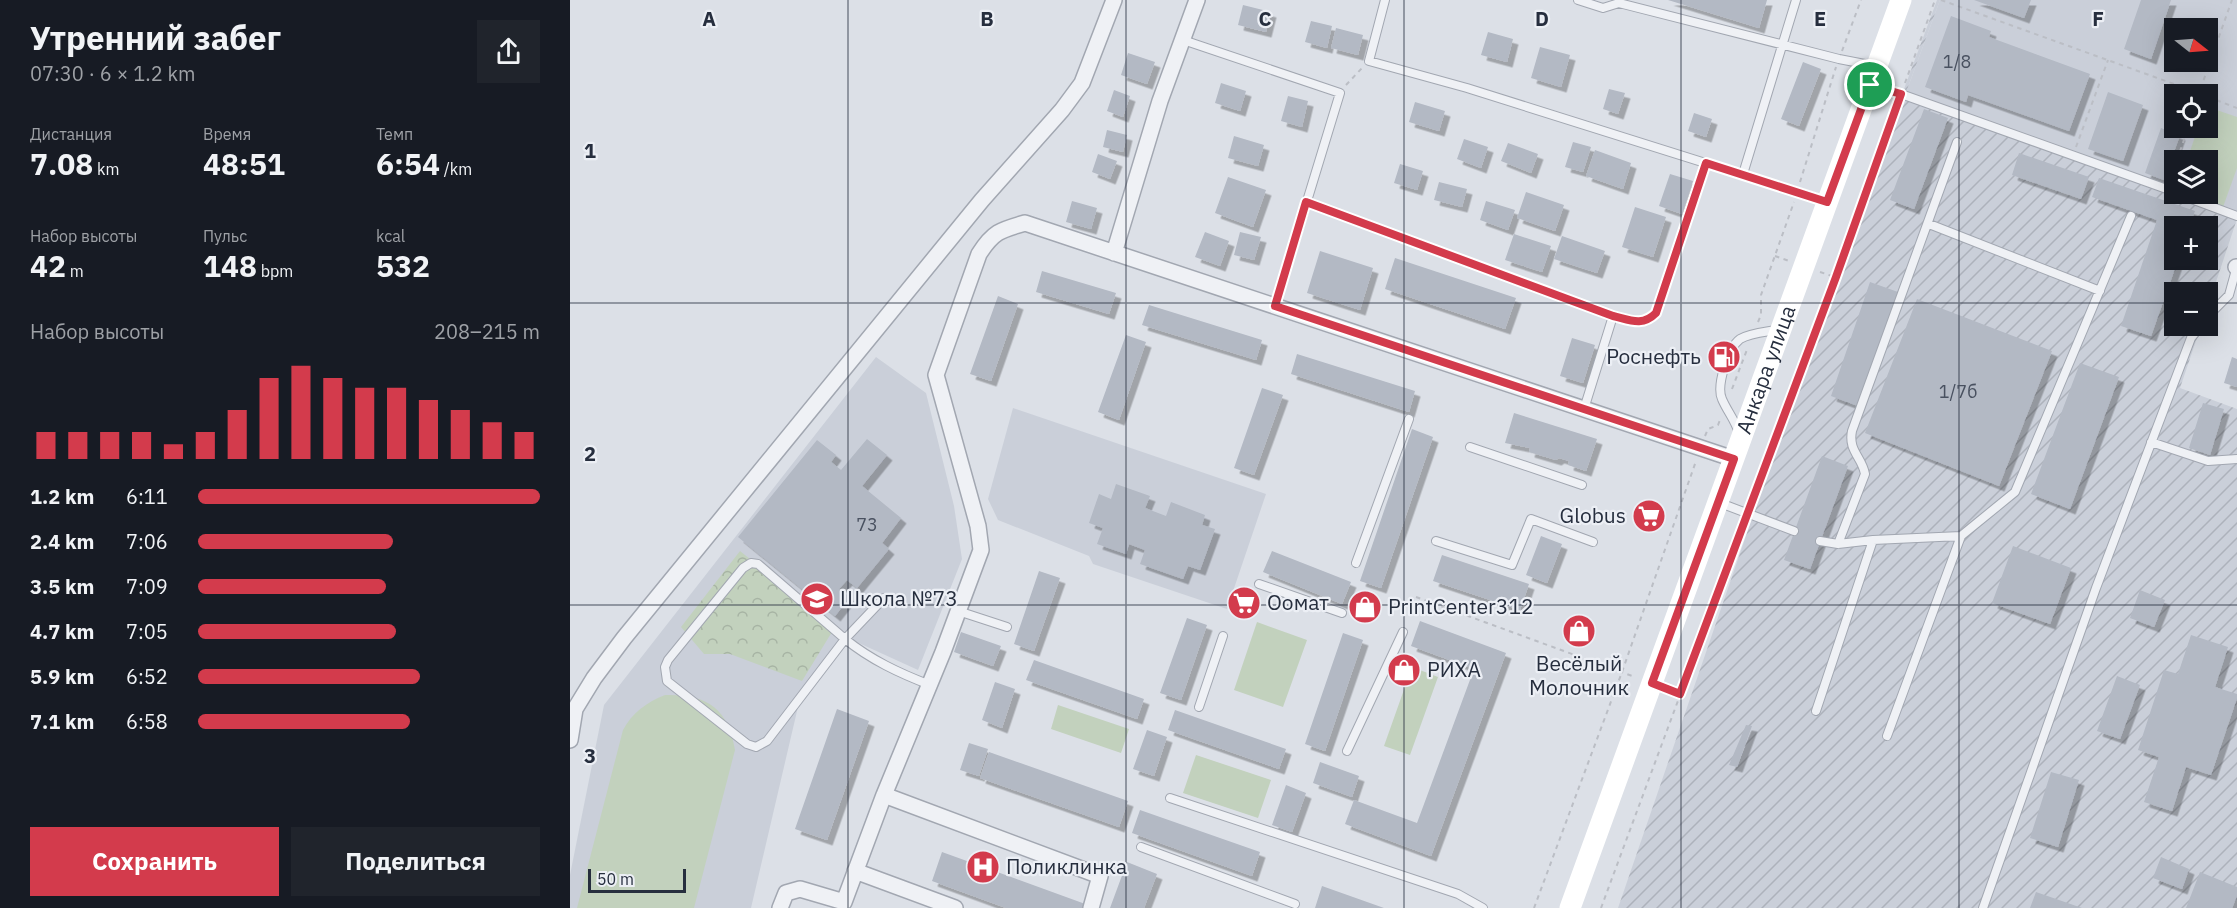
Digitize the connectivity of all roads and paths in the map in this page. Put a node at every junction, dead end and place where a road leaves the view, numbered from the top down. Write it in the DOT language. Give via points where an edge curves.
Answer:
graph roads {
  1 [pos="1114,0"];
  2 [pos="1197,0"];
  3 [pos="1384,0"];
  4 [pos="1578,0"];
  5 [pos="1796,0"];
  6 [pos="1901,0"];
  7 [pos="1935,0"];
  8 [pos="1941,0"];
  9 [pos="2232,0"];
  10 [pos="1620,1"];
  11 [pos="1183,40"];
  12 [pos="1782,44"];
  13 [pos="2108,60"];
  14 [pos="1369,61"];
  15 [pos="1873,76"];
  16 [pos="2173,84"];
  17 [pos="2203,84"];
  18 [pos="1340,93"];
  19 [pos="1901,94"];
  20 [pos="2218,101"];
  21 [pos="2237,108"];
  22 [pos="1957,142"];
  23 [pos="2073,155"];
  24 [pos="1706,163"];
  25 [pos="1743,174"];
  26 [pos="2164,189"];
  27 [pos="1306,202"];
  28 [pos="1827,202"];
  29 [pos="2205,204"];
  30 [pos="2131,216"];
  31 [pos="2237,216"];
  32 [pos="1929,224"];
  33 [pos="1114,253"];
  34 [pos="2237,266"];
  35 [pos="2100,291"];
  36 [pos="1275,306"];
  37 [pos="2218,306"];
  38 [pos="1613,316"];
  39 [pos="1781,329"];
  40 [pos="2193,336"];
  41 [pos="1584,409"];
  42 [pos="1409,419"];
  43 [pos="2151,442"];
  44 [pos="1470,447"];
  45 [pos="1737,452"];
  46 [pos="2237,459"];
  47 [pos="1582,485"];
  48 [pos="1718,502"];
  49 [pos="1748,513"];
  50 [pos="1794,531"];
  51 [pos="1960,536"];
  52 [pos="1873,540"];
  53 [pos="1436,541"];
  54 [pos="1820,541"];
  55 [pos="1593,542"];
  56 [pos="1838,544"];
  57 [pos="1356,563"];
  58 [pos="1259,584"];
  59 [pos="1416,597"];
  60 [pos="884,598"];
  61 [pos="958,611"];
  62 [pos="1342,613"];
  63 [pos="1006,627"];
  64 [pos="1403,632"];
  65 [pos="1224,636"];
  66 [pos="845,639"];
  67 [pos="1652,683"];
  68 [pos="930,685"];
  69 [pos="1680,694"];
  70 [pos="1199,707"];
  71 [pos="1816,711"];
  72 [pos="1887,736"];
  73 [pos="570,740"];
  74 [pos="1347,752"];
  75 [pos="884,795"];
  76 [pos="1170,798"];
  77 [pos="1141,847"];
  78 [pos="855,871"];
  79 [pos="1295,904"];
  80 [pos="780,908"];
  81 [pos="955,908"];
  82 [pos="1091,908"];
  83 [pos="1483,908"];
  84 [pos="1570,908"];
  85 [pos="1601,908"];
  86 [pos="1983,908"];
  1 -- 73 [label="street" via="1082,83 624,638 575,709"];
  2 -- 11 [label="street"];
  3 -- 14 [label="lane"];
  4 -- 10 [label="lane" via="1603,8"];
  5 -- 12 [label="lane"];
  6 -- 15 [label="main road, Анкара улица"];
  7 -- 19 [label="path"];
  8 -- 13 [label="path"];
  9 -- 17 [label="path"];
  10 -- 12 [label="lane"];
  11 -- 18 [label="lane"];
  11 -- 33 [label="street" via="1160,101"];
  12 -- 15 [label="lane"];
  12 -- 25 [label="lane"];
  13 -- 16 [label="path"];
  13 -- 23 [label="path"];
  14 -- 18 [label="path"];
  14 -- 24 [label="lane"];
  15 -- 19 [label="lane"];
  15 -- 28 [label="main road, Анкара улица"];
  18 -- 27 [label="lane"];
  19 -- 23 [label="lane"];
  19 -- 49 [label="path"];
  20 -- 21 [label="path"];
  22 -- 32 [label="lane"];
  23 -- 26 [label="lane"];
  24 -- 25 [label="lane"];
  24 -- 38 [label="lane" via="1656,313 1640,323"];
  25 -- 28 [label="lane"];
  27 -- 36 [label="lane"];
  27 -- 38 [label="lane"];
  28 -- 39 [label="main road, Анкара улица"];
  29 -- 31 [label="lane"];
  30 -- 35 [label="lane"];
  32 -- 35 [label="lane"];
  32 -- 56 [label="lane" via="1852,431 1852,447 1865,474"];
  33 -- 36 [label="street"];
  33 -- 61 [label="street" via="1025,223 999,230 979,254 936,375 978,526 981,550"];
  34 -- 37 [label="lane" via="2229,295"];
  35 -- 51 [label="lane" via="2018,488"];
  36 -- 41 [label="street"];
  38 -- 41 [label="lane"];
  39 -- 45 [label="main road, Анкара улица"];
  39 -- 45 [label="lane" via="1750,335 1739,340 1731,351 1719,386 1736,425"];
  40 -- 43 [label="lane"];
  41 -- 45 [label="street"];
  42 -- 57 [label="lane"];
  43 -- 46 [label="lane" via="2208,461"];
  43 -- 86 [label="lane"];
  44 -- 47 [label="lane"];
  45 -- 48 [label="main road, Анкара улица"];
  48 -- 49 [label="lane"];
  48 -- 67 [label="main road, Анкара улица"];
  49 -- 50 [label="lane"];
  49 -- 69 [label="path"];
  51 -- 52 [label="lane"];
  51 -- 72 [label="lane"];
  52 -- 56 [label="lane"];
  52 -- 71 [label="lane"];
  53 -- 55 [label="lane" via="1512,565 1531,519"];
  54 -- 56 [label="lane"];
  58 -- 62 [label="lane"];
  59 -- 67 [label="path"];
  60 -- 66 [label="lane"];
  61 -- 63 [label="lane"];
  61 -- 68 [label="street"];
  64 -- 74 [label="lane"];
  65 -- 70 [label="lane"];
  66 -- 66 [label="lane" via="758,564 751,563 668,660 667,681 756,747 767,741"];
  66 -- 68 [label="lane" via="896,673"];
  67 -- 69 [label="path"];
  67 -- 84 [label="main road, Анкара улица"];
  68 -- 75 [label="street"];
  69 -- 85 [label="path"];
  75 -- 78 [label="street"];
  75 -- 82 [label="street" via="1100,876"];
  76 -- 83 [label="lane" via="1458,894"];
  77 -- 79 [label="lane"];
  78 -- 80 [label="street" via="844,902 800,888 786,893"];
  78 -- 81 [label="street"];
}
